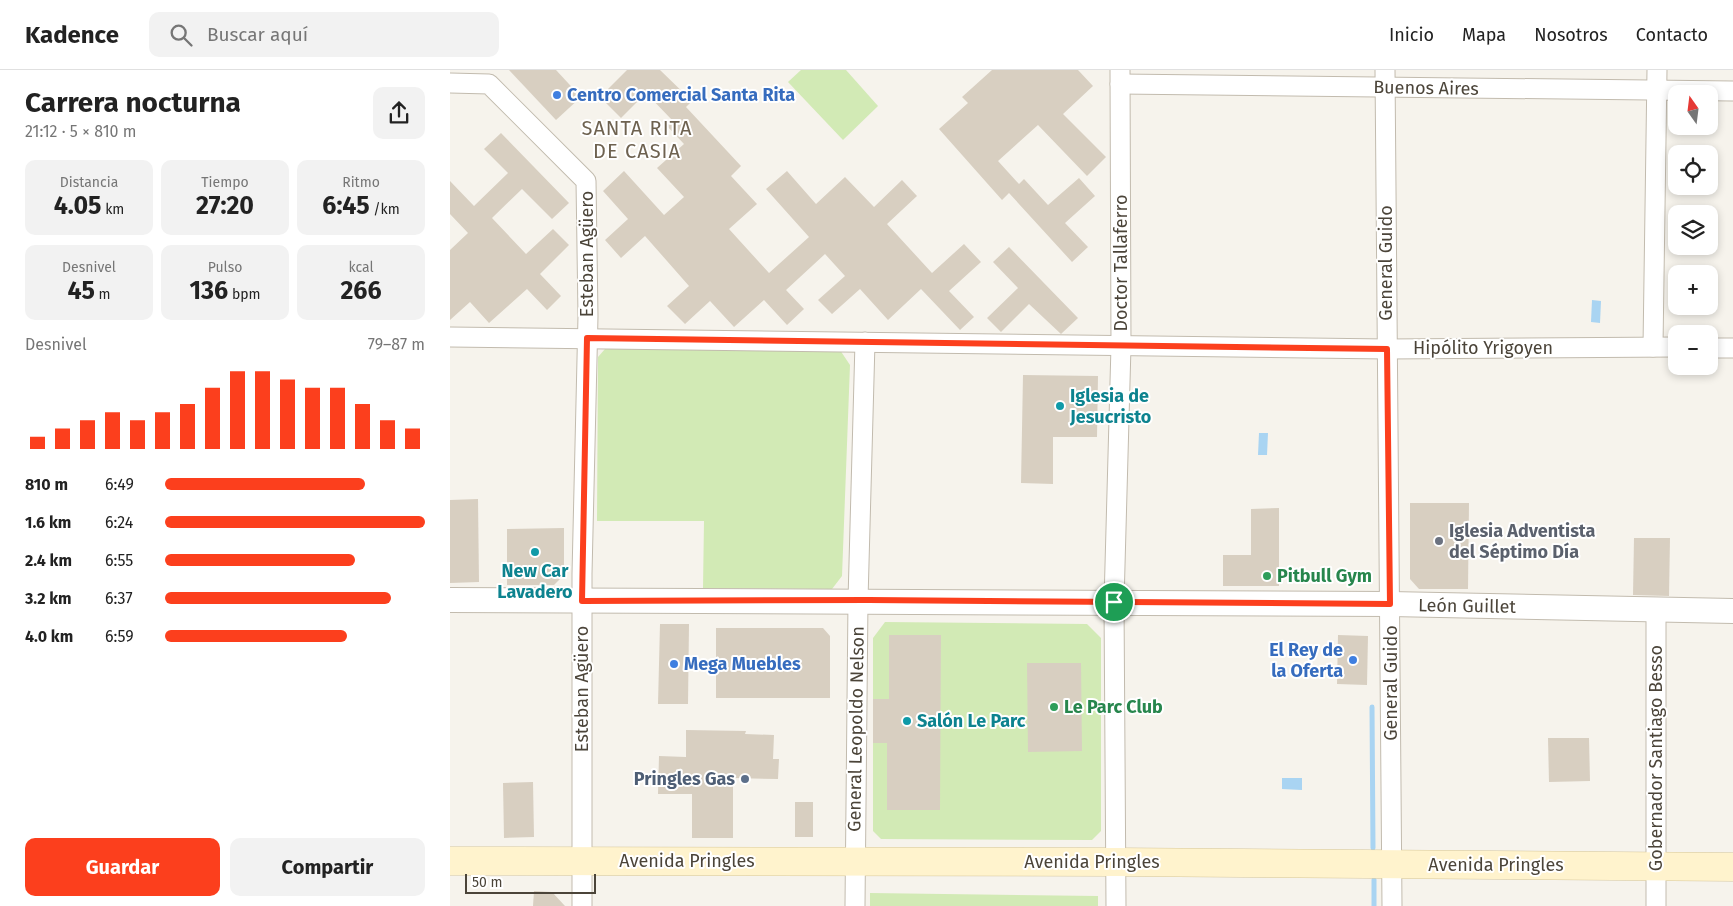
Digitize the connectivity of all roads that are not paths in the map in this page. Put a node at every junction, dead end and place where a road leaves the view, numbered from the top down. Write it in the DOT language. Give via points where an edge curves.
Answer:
graph roads {
  1 [pos="1657,70"];
  2 [pos="1120,77"];
  3 [pos="1385,79"];
  4 [pos="450,82"];
  5 [pos="1657,90"];
  6 [pos="1733,91"];
  7 [pos="450,337"];
  8 [pos="587,338"];
  9 [pos="865,342"];
  10 [pos="1121,346"];
  11 [pos="1653,347"];
  12 [pos="1668,348"];
  13 [pos="1718,348"];
  14 [pos="1733,348"];
  15 [pos="1387,349"];
  16 [pos="450,600"];
  17 [pos="858,600"];
  18 [pos="582,601"];
  19 [pos="1114,602"];
  20 [pos="1390,604"];
  21 [pos="1656,611"];
  22 [pos="1733,611"];
  23 [pos="582,860"];
  24 [pos="450,861"];
  25 [pos="855,862"];
  26 [pos="1116,862"];
  27 [pos="1392,864"];
  28 [pos="1656,866"];
  29 [pos="1733,867"];
  30 [pos="582,906"];
  31 [pos="855,906"];
  32 [pos="1116,906"];
  33 [pos="1392,906"];
  34 [pos="1656,906"];
  1 -- 5 [label="street"];
  2 -- 3 [label="street, Buenos Aires"];
  2 -- 10 [label="street, Doctor Tallaferro"];
  3 -- 5 [label="street, Buenos Aires"];
  3 -- 15 [label="street, General Guido"];
  4 -- 8 [label="street, Esteban Agüero" via="489,84 586,181"];
  5 -- 6 [label="street, Buenos Aires"];
  5 -- 11 [label="street"];
  7 -- 8 [label="street, Hipólito Yrigoyen"];
  8 -- 9 [label="street, Hipólito Yrigoyen"];
  8 -- 18 [label="street, Esteban Agüero"];
  9 -- 10 [label="street, Hipólito Yrigoyen"];
  9 -- 17 [label="street, General Leopoldo Nelson"];
  10 -- 15 [label="street, Hipólito Yrigoyen"];
  10 -- 19 [label="street, Doctor Tallaferro"];
  11 -- 12 [label="street, Hipólito Yrigoyen"];
  11 -- 15 [label="street, Hipólito Yrigoyen"];
  13 -- 14 [label="street"];
  15 -- 20 [label="street, General Guido"];
  16 -- 18 [label="street, León Guillet"];
  17 -- 18 [label="street, León Guillet"];
  17 -- 19 [label="street, León Guillet"];
  17 -- 25 [label="street, General Leopoldo Nelson"];
  18 -- 23 [label="street, Esteban Agüero"];
  19 -- 20 [label="street, León Guillet"];
  19 -- 26 [label="street, Doctor Tallaferro"];
  20 -- 21 [label="street, León Guillet"];
  20 -- 27 [label="street, General Guido"];
  21 -- 22 [label="street, León Guillet"];
  21 -- 28 [label="street, Gobernador Santiago Besso"];
  23 -- 24 [label="main road, Avenida Pringles"];
  23 -- 25 [label="main road, Avenida Pringles"];
  23 -- 30 [label="street, Esteban Agüero"];
  25 -- 26 [label="main road, Avenida Pringles"];
  25 -- 31 [label="street, General Leopoldo Nelson"];
  26 -- 27 [label="main road, Avenida Pringles"];
  26 -- 32 [label="street, Doctor Tallaferro"];
  27 -- 28 [label="main road, Avenida Pringles"];
  27 -- 33 [label="street, General Guido"];
  28 -- 29 [label="main road, Avenida Pringles"];
  28 -- 34 [label="street, Gobernador Santiago Besso"];
}
